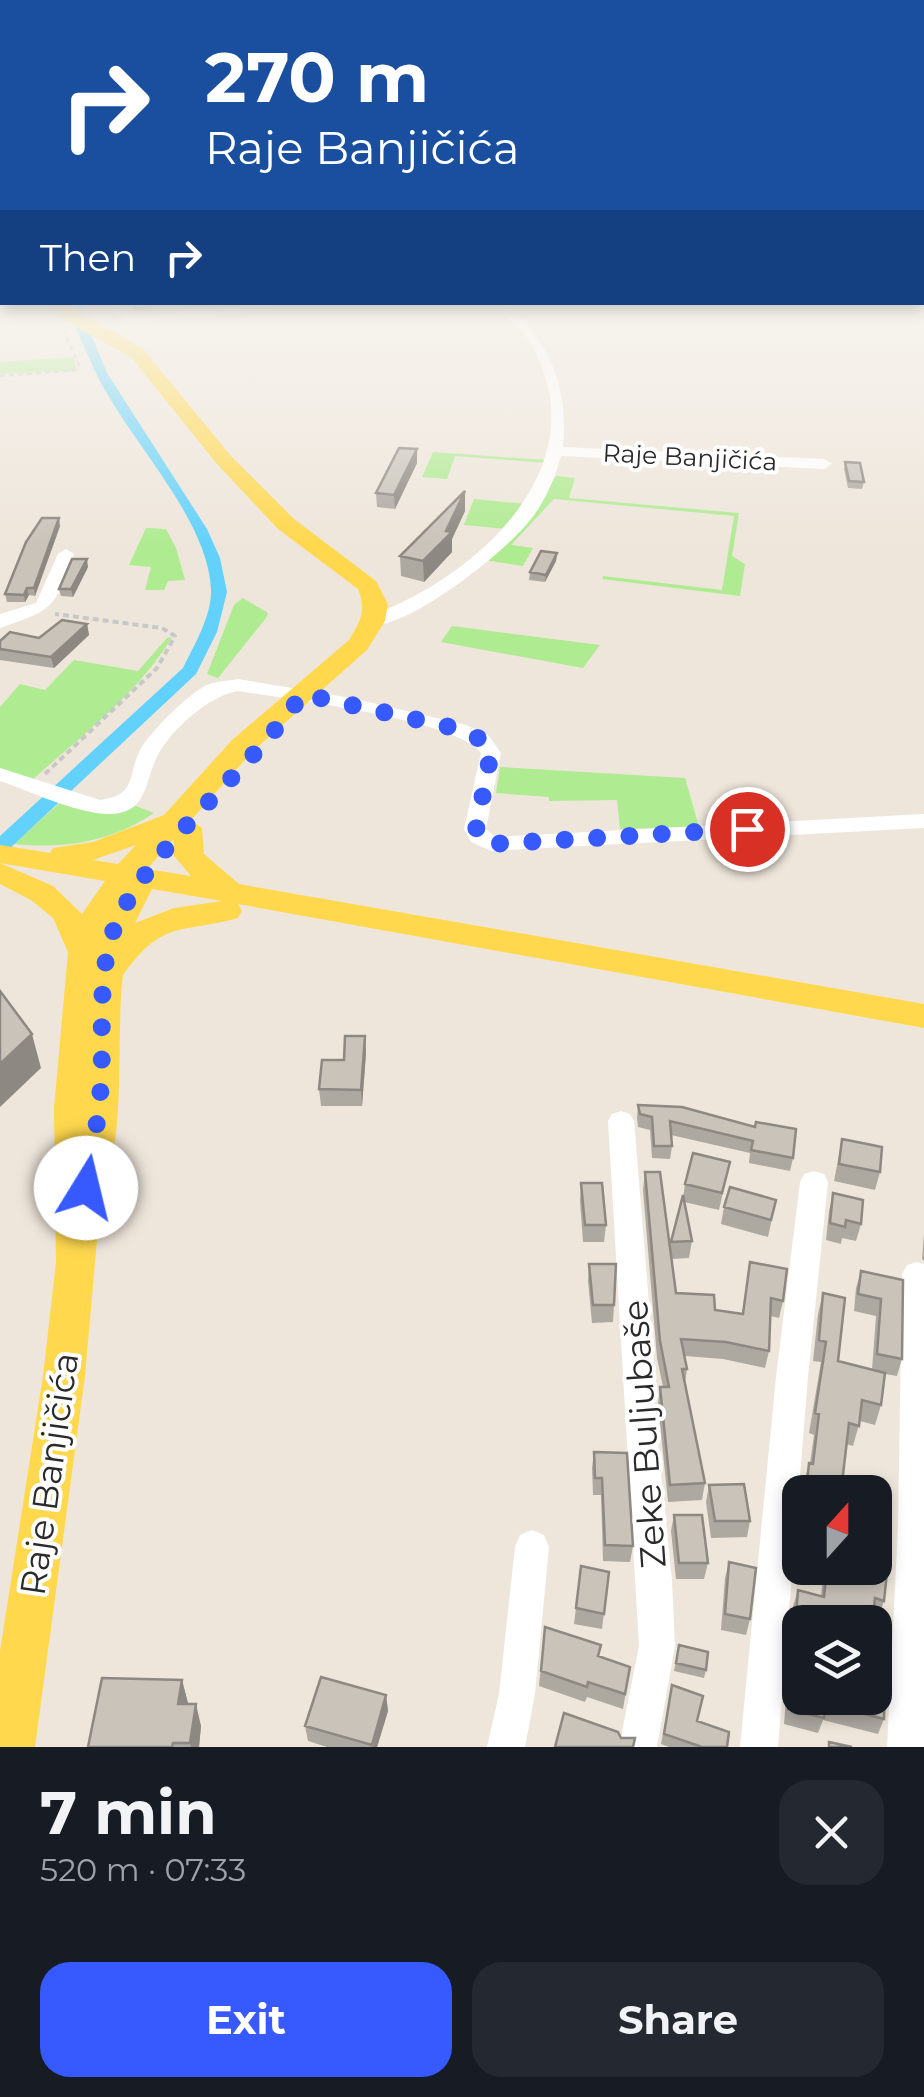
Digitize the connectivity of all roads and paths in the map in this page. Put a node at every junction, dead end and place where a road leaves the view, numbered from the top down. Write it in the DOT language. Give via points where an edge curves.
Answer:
graph roads {
  1 [pos="161,382"];
  2 [pos="550,382"];
  3 [pos="556,452"];
  4 [pos="824,464"];
  5 [pos="66,554"];
  6 [pos="36,611"];
  7 [pos="374,621"];
  8 [pos="0,623"];
  9 [pos="302,694"];
  10 [pos="0,774"];
  11 [pos="34,787"];
  12 [pos="188,816"];
  13 [pos="924,821"];
  14 [pos="2,864"];
  15 [pos="130,884"];
  16 [pos="234,902"];
  17 [pos="95,964"];
  18 [pos="924,1016"];
  19 [pos="621,1120"];
  20 [pos="814,1182"];
  21 [pos="917,1274"];
  22 [pos="532,1547"];
  23 [pos="10,1747"];
  24 [pos="506,1747"];
  25 [pos="638,1747"];
  26 [pos="759,1747"];
  27 [pos="906,1747"];
  1 -- 7 [label="main road" via="286,524 368,586"];
  2 -- 3 [label="street" via="558,412"];
  3 -- 4 [label="street, Raje Banjičića"];
  3 -- 7 [label="street" via="538,498 511,531 427,596"];
  5 -- 6 [label="street"];
  6 -- 8 [label="street" via="8,615"];
  6 -- 11 [label="path" via="162,628 175,636 157,668"];
  7 -- 9 [label="main road"];
  9 -- 11 [label="street" via="215,689 150,750 137,792 112,807"];
  9 -- 12 [label="main road" via="270,740"];
  9 -- 13 [label="street" via="434,722 482,740 491,753 476,830 491,844"];
  10 -- 11 [label="street"];
  12 -- 14 [label="main road" via="100,850"];
  12 -- 15 [label="main road"];
  12 -- 16 [label="main road" via="187,846 196,866"];
  14 -- 15 [label="main road"];
  14 -- 17 [label="main road" via="65,908"];
  15 -- 16 [label="main road"];
  15 -- 17 [label="main road" via="98,913"];
  16 -- 17 [label="main road" via="156,922"];
  16 -- 18 [label="main road" via="537,960 672,973"];
  17 -- 23 [label="main road, Raje Banjičića" via="72,1108 74,1260 64,1376"];
  19 -- 25 [label="street, Zeke Buljubaše" via="656,1580 657,1646"];
  20 -- 26 [label="street"];
  21 -- 27 [label="street"];
  22 -- 24 [label="street"];
}
